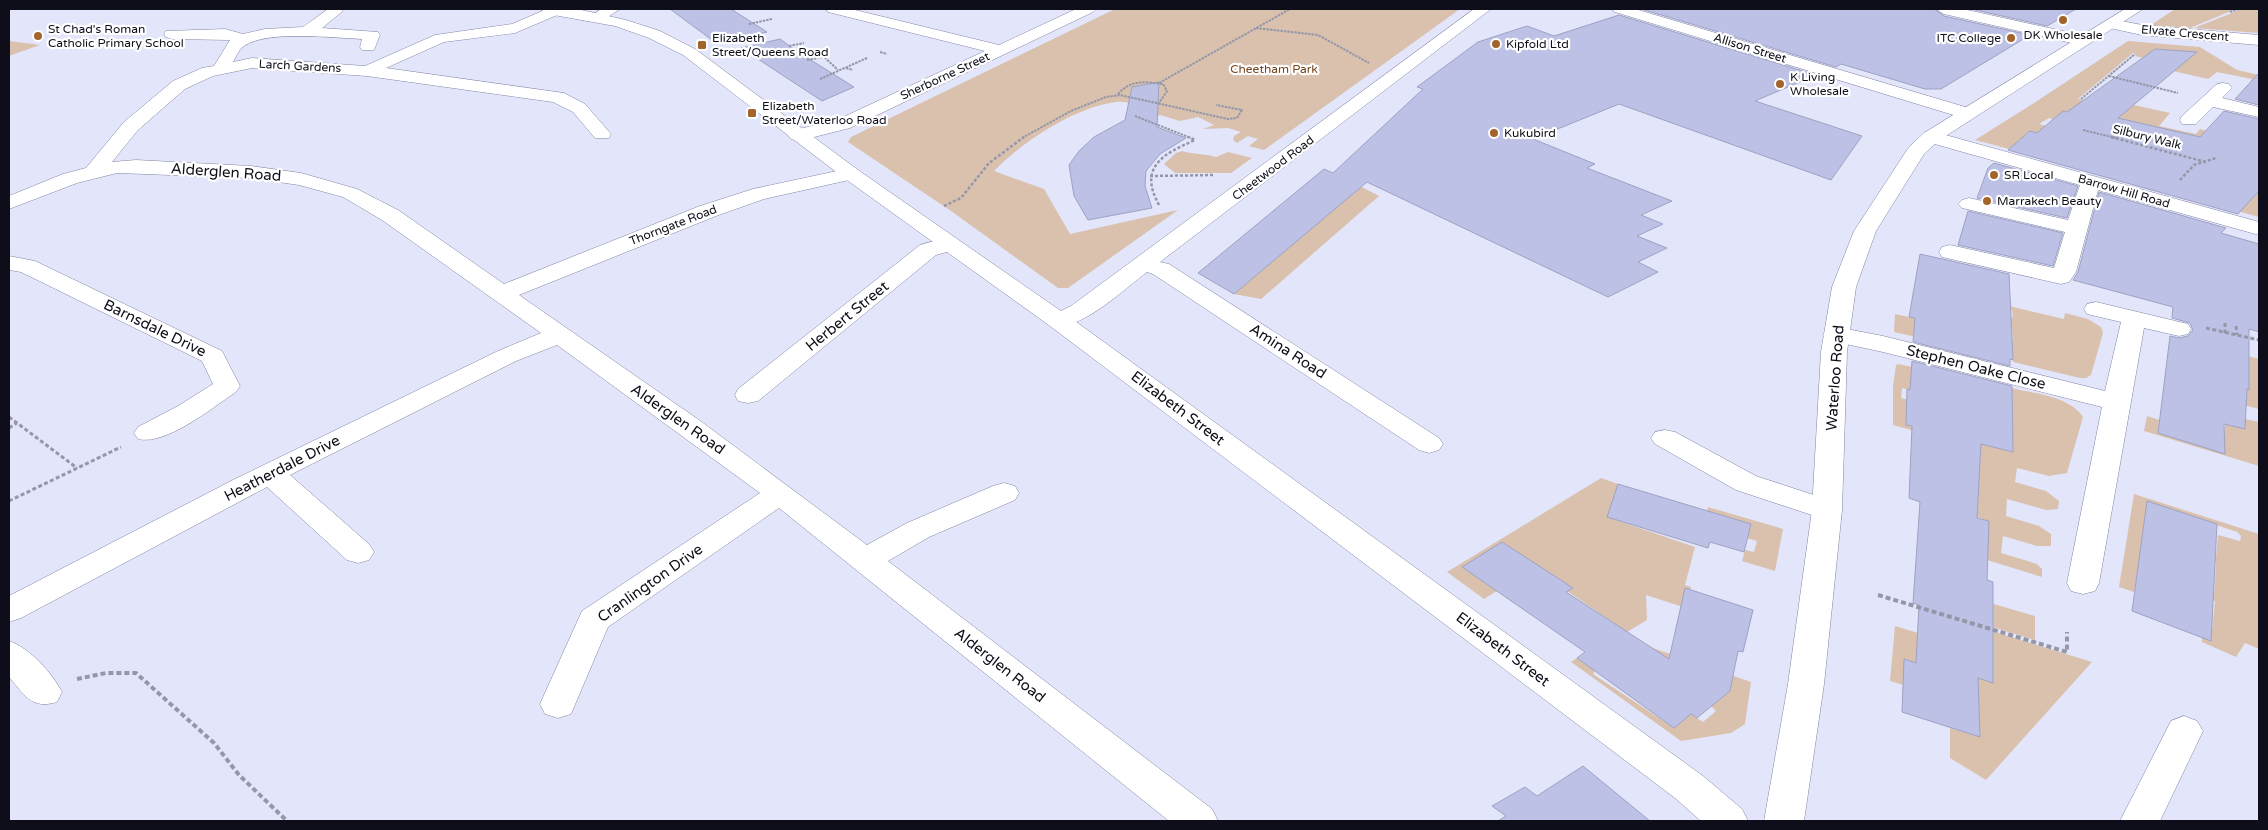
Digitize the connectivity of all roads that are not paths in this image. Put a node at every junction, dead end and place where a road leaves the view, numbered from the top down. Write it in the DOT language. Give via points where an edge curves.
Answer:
graph roads {
  1 [pos="552,9"];
  2 [pos="833,9"];
  3 [pos="1088,9"];
  4 [pos="1483,9"];
  5 [pos="1620,9"];
  6 [pos="1944,9"];
  7 [pos="2135,9"];
  8 [pos="335,11"];
  9 [pos="608,15"];
  10 [pos="2111,24"];
  11 [pos="309,33"];
  12 [pos="172,34"];
  13 [pos="244,39"];
  14 [pos="2259,40"];
  15 [pos="2085,41"];
  16 [pos="368,47"];
  17 [pos="1000,50"];
  18 [pos="311,53"];
  19 [pos="220,70"];
  20 [pos="367,71"];
  21 [pos="2226,85"];
  22 [pos="2210,100"];
  23 [pos="2259,112"];
  24 [pos="1966,113"];
  25 [pos="2189,120"];
  26 [pos="602,134"];
  27 [pos="798,135"];
  28 [pos="1930,137"];
  29 [pos="94,171"];
  30 [pos="851,174"];
  31 [pos="2093,182"];
  32 [pos="9,203"];
  33 [pos="1969,204"];
  34 [pos="2077,228"];
  35 [pos="2259,229"];
  36 [pos="949,244"];
  37 [pos="1950,252"];
  38 [pos="9,263"];
  39 [pos="1144,264"];
  40 [pos="500,294"];
  41 [pos="2096,309"];
  42 [pos="2134,318"];
  43 [pos="1059,320"];
  44 [pos="2190,328"];
  45 [pos="1836,334"];
  46 [pos="559,336"];
  47 [pos="748,394"];
  48 [pos="2116,402"];
  49 [pos="148,433"];
  50 [pos="1665,438"];
  51 [pos="1429,444"];
  52 [pos="270,474"];
  53 [pos="780,493"];
  54 [pos="1004,493"];
  55 [pos="1827,510"];
  56 [pos="358,552"];
  57 [pos="865,560"];
  58 [pos="2083,583"];
  59 [pos="9,610"];
  60 [pos="9,654"];
  61 [pos="44,692"];
  62 [pos="558,704"];
  63 [pos="2184,731"];
  64 [pos="1194,820"];
  65 [pos="1728,821"];
  66 [pos="1784,821"];
  67 [pos="2140,821"];
  1 -- 9 [label="main road, Elizabeth Street"];
  1 -- 20 [label="main road" via="515,28 441,38"];
  2 -- 17 [label="main road"];
  3 -- 17 [label="main road, Sherborne Street"];
  4 -- 39 [label="main road, Cheetwood Road"];
  5 -- 24 [label="main road, Allison Street"];
  6 -- 15 [label="main road"];
  7 -- 10 [label="main road, Waterloo Road"];
  8 -- 11 [label="main road"];
  9 -- 27 [label="main road, Elizabeth Street" via="689,52"];
  10 -- 14 [label="main road, Elvate Crescent" via="2142,30"];
  10 -- 15 [label="main road, Waterloo Road"];
  11 -- 13 [label="main road"];
  11 -- 16 [label="main road" via="372,35"];
  11 -- 18 [label="main road"];
  12 -- 13 [label="main road" via="225,34"];
  13 -- 19 [label="main road" via="236,44"];
  15 -- 24 [label="main road, Waterloo Road"];
  17 -- 27 [label="main road, Sherborne Street" via="843,124"];
  19 -- 20 [label="main road, Larch Gardens" via="252,64"];
  19 -- 29 [label="main road, Larch Gardens" via="179,85 131,126"];
  20 -- 26 [label="main road, Larch Gardens" via="558,97 579,108"];
  21 -- 22 [label="main road"];
  22 -- 23 [label="main road"];
  22 -- 25 [label="main road"];
  24 -- 28 [label="main road, Waterloo Road"];
  27 -- 30 [label="main road, Elizabeth Street"];
  28 -- 31 [label="main road, Barrow Hill Road"];
  28 -- 45 [label="main road, Waterloo Road" via="1916,151 1865,231 1844,287"];
  29 -- 32 [label="main road, Alderglen Road" via="54,183"];
  29 -- 40 [label="main road, Alderglen Road" via="136,166 251,172 325,185 350,193 390,215"];
  30 -- 36 [label="main road, Elizabeth Street"];
  30 -- 40 [label="main road, Thorngate Road" via="742,199"];
  31 -- 34 [label="main road"];
  31 -- 35 [label="main road, Barrow Hill Road"];
  33 -- 34 [label="main road"];
  34 -- 37 [label="main road" via="2061,276"];
  36 -- 43 [label="main road, Elizabeth Street"];
  36 -- 47 [label="main road, Herbert Street" via="928,250"];
  38 -- 49 [label="main road, Barnsdale Drive" via="28,266 213,356 227,386"];
  39 -- 43 [label="main road, Cheetwood Road" via="1080,311"];
  39 -- 51 [label="main road, Amina Road" via="1161,269"];
  40 -- 46 [label="main road, Alderglen Road"];
  41 -- 42 [label="main road"];
  42 -- 44 [label="main road"];
  42 -- 48 [label="main road"];
  43 -- 65 [label="main road, Elizabeth Street" via="1689,788"];
  45 -- 48 [label="main road, Stephen Oake Close"];
  45 -- 55 [label="main road, Waterloo Road"];
  46 -- 52 [label="main road, Heatherdale Drive" via="507,356"];
  46 -- 53 [label="main road, Alderglen Road"];
  48 -- 58 [label="main road"];
  50 -- 55 [label="main road" via="1746,483"];
  52 -- 56 [label="main road"];
  52 -- 59 [label="main road, Heatherdale Drive"];
  53 -- 57 [label="main road, Alderglen Road"];
  53 -- 62 [label="main road, Cranlington Drive" via="594,620"];
  54 -- 57 [label="main road" via="918,530"];
  55 -- 66 [label="main road, Waterloo Road" via="1806,684"];
  57 -- 64 [label="main road, Alderglen Road"];
  60 -- 61 [label="main road"];
  63 -- 67 [label="main road"];
}
